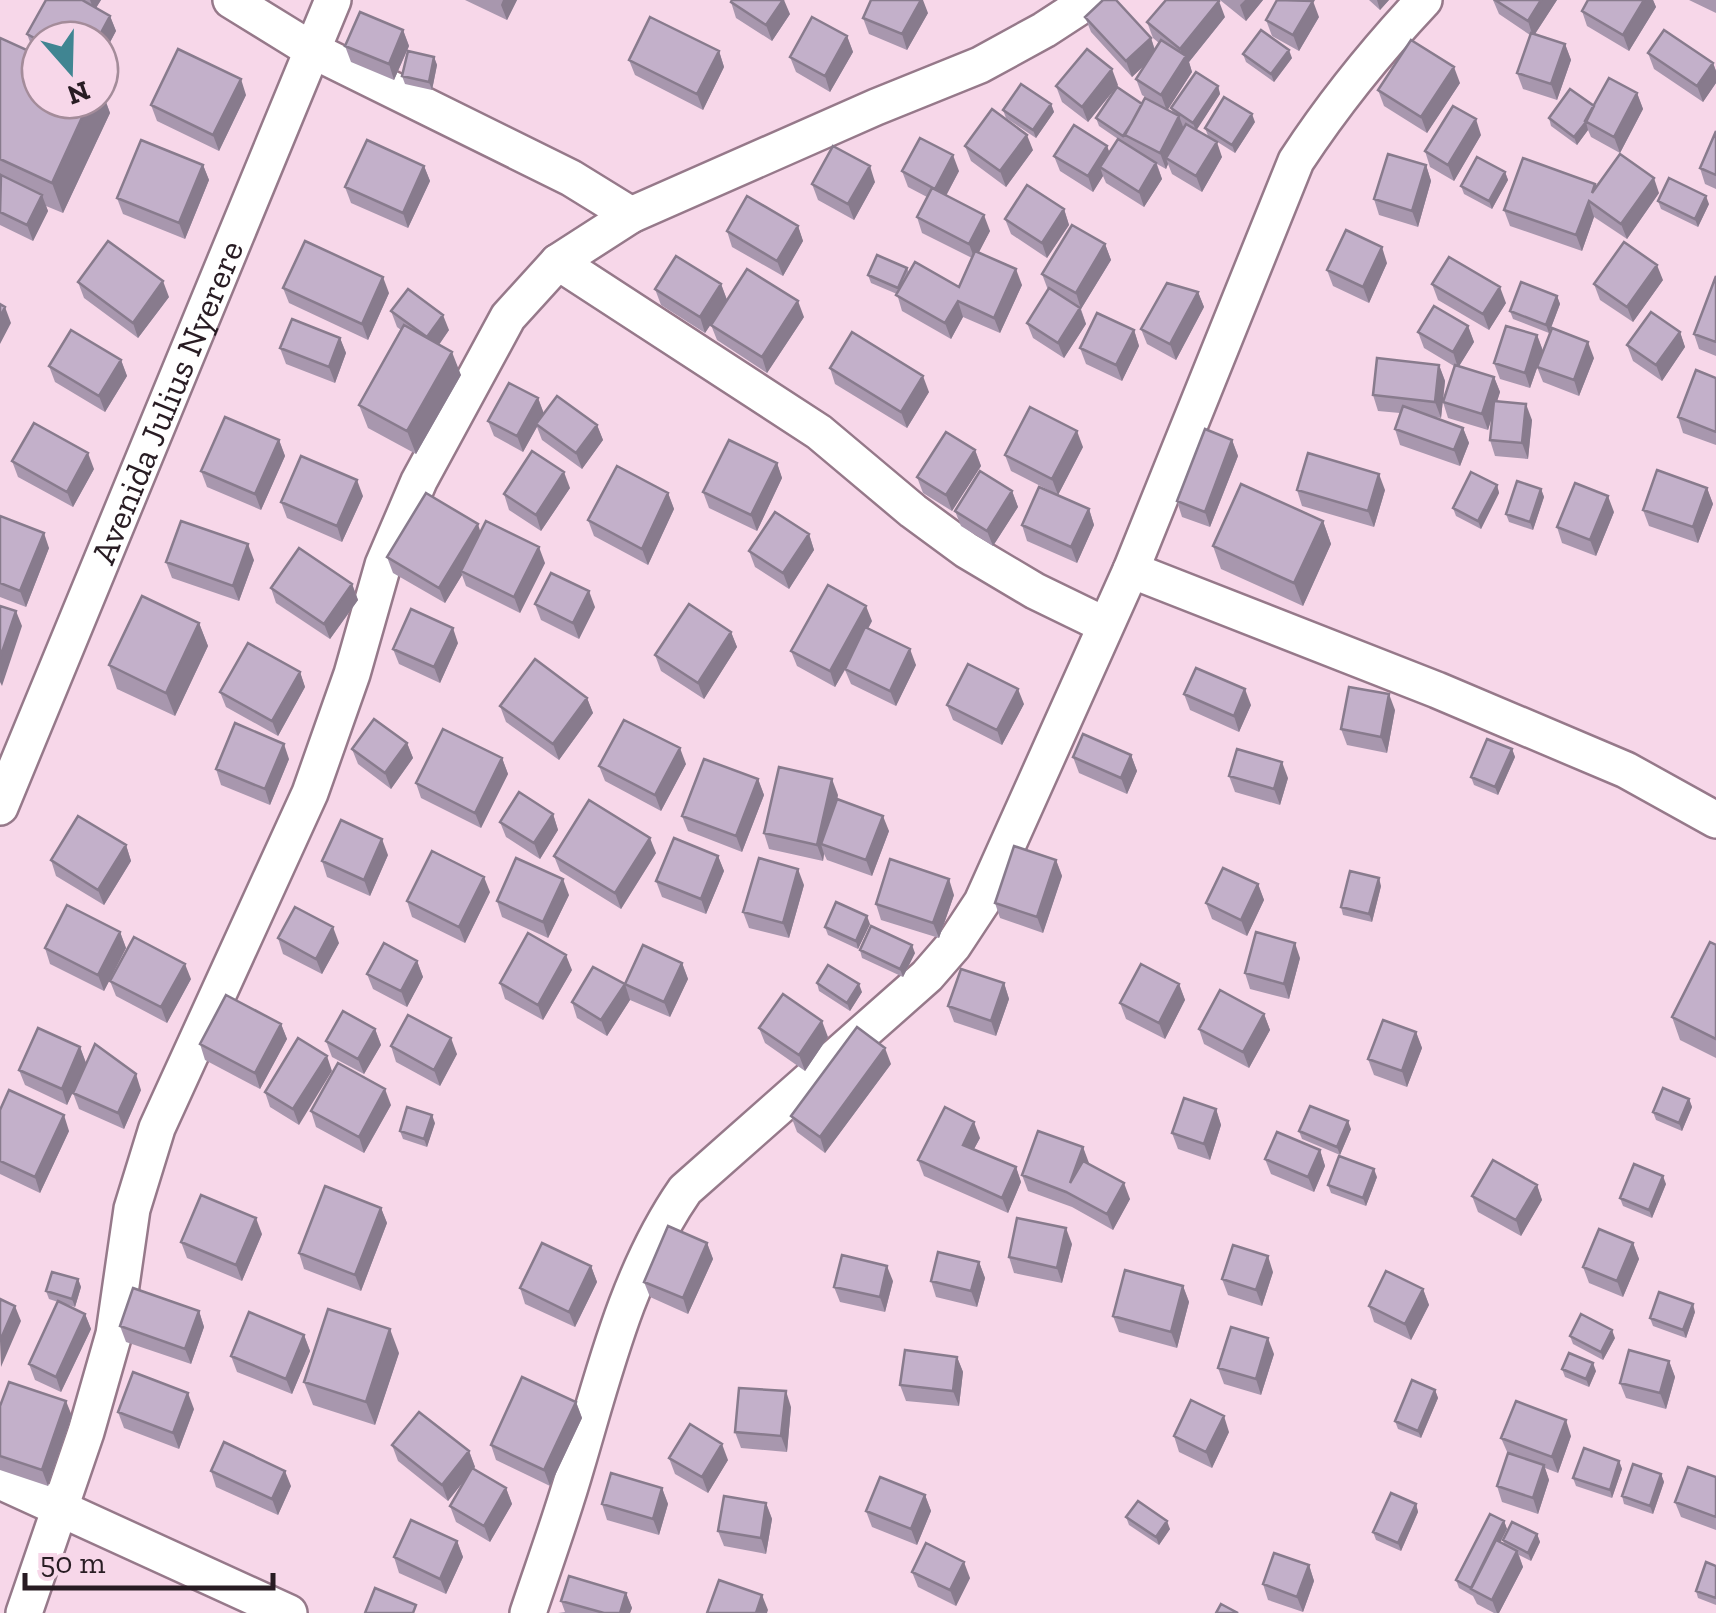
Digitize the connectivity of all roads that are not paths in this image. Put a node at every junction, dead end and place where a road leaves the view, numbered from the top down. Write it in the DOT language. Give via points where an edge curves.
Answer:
graph roads {
  1 [pos="231,0"];
  2 [pos="333,0"];
  3 [pos="1090,0"];
  4 [pos="1424,0"];
  5 [pos="312,50"];
  6 [pos="632,215"];
  7 [pos="558,262"];
  8 [pos="1131,570"];
  9 [pos="1105,625"];
  10 [pos="0,807"];
  11 [pos="1716,820"];
  12 [pos="0,1481"];
  13 [pos="60,1507"];
  14 [pos="24,1613"];
  15 [pos="289,1613"];
  16 [pos="528,1613"];
  1 -- 5 [label="street"];
  2 -- 5 [label="street, Avenida Julius Nyerere"];
  3 -- 6 [label="street" via="980,65"];
  4 -- 8 [label="street" via="1329,111 1296,161"];
  5 -- 6 [label="street"];
  5 -- 10 [label="street, Avenida Julius Nyerere"];
  6 -- 7 [label="street"];
  7 -- 9 [label="street" via="819,432 966,550"];
  7 -- 13 [label="street" via="508,317 419,481 383,565 310,794 157,1128 132,1209 114,1334"];
  8 -- 9 [label="street"];
  8 -- 11 [label="street" via="1626,770"];
  9 -- 16 [label="street" via="982,902 953,946 685,1190 665,1219 641,1267"];
  12 -- 13 [label="street"];
  13 -- 14 [label="street"];
  13 -- 15 [label="street"];
}
